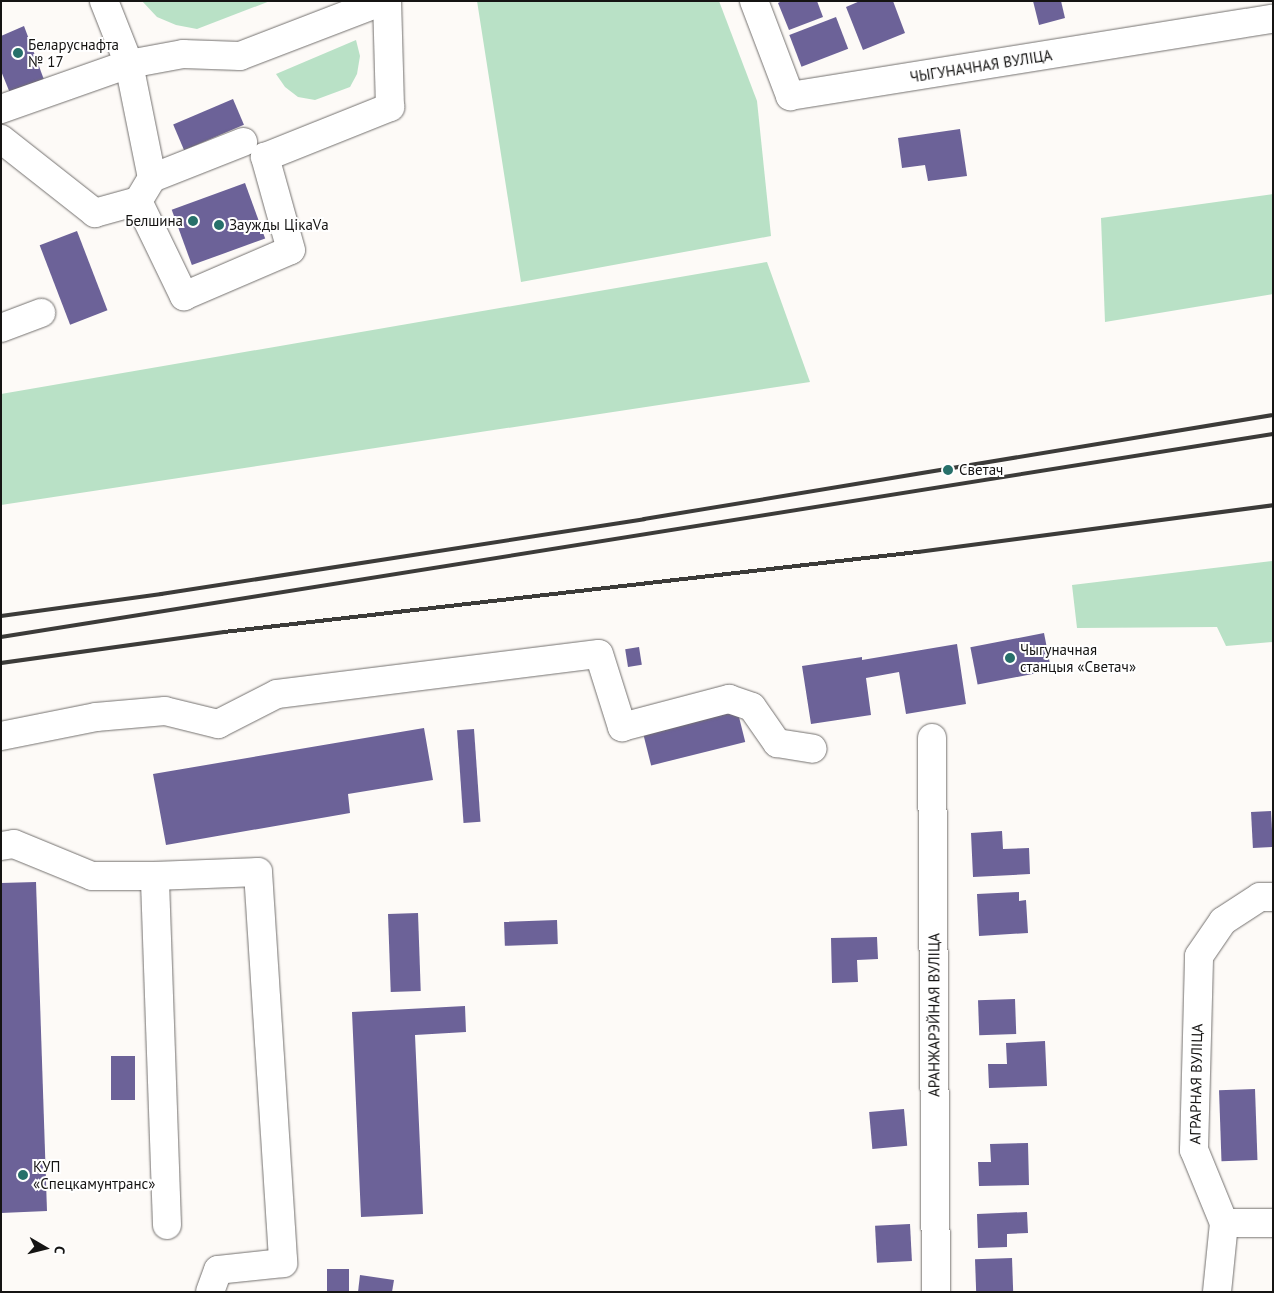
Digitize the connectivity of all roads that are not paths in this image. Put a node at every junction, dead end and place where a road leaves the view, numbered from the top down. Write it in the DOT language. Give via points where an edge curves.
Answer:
graph roads {
  1 [pos="104,1"];
  2 [pos="383,1"];
  3 [pos="387,1"];
  4 [pos="754,1"];
  5 [pos="1273,20"];
  6 [pos="129,64"];
  7 [pos="1,109"];
  8 [pos="1,139"];
  9 [pos="254,150"];
  10 [pos="152,178"];
  11 [pos="138,201"];
  12 [pos="42,312"];
  13 [pos="1,328"];
  14 [pos="1,736"];
  15 [pos="932,738"];
  16 [pos="813,749"];
  17 [pos="1,846"];
  18 [pos="155,876"];
  19 [pos="1266,897"];
  20 [pos="1273,1222"];
  21 [pos="1224,1223"];
  22 [pos="167,1225"];
  23 [pos="210,1292"];
  24 [pos="936,1292"];
  25 [pos="1217,1292"];
  1 -- 6 [label="street"];
  2 -- 6 [label="street" via="240,56 183,54"];
  3 -- 9 [label="street" via="390,107"];
  4 -- 5 [label="street, ЧЫГУНАЧНАЯ ВУЛІЦА" via="790,96"];
  6 -- 7 [label="street"];
  6 -- 10 [label="street"];
  8 -- 11 [label="street" via="95,213"];
  9 -- 10 [label="street"];
  9 -- 11 [label="street" via="291,250 184,296"];
  10 -- 11 [label="street"];
  12 -- 13 [label="street"];
  14 -- 16 [label="street" via="96,717 165,711 218,724 277,694 599,654 622,727 728,699 752,707 777,743"];
  15 -- 24 [label="street, АРАНЖАРЭЙНАЯ ВУЛІЦА"];
  17 -- 18 [label="street" via="14,844 92,876"];
  18 -- 22 [label="street"];
  18 -- 23 [label="street" via="258,872 283,1264 218,1270"];
  19 -- 21 [label="street, АГРАРНАЯ ВУЛІЦА" via="1222,921 1199,956 1194,1150"];
  20 -- 21 [label="street"];
  21 -- 25 [label="street, АГРАРНАЯ ВУЛІЦА"];
}
